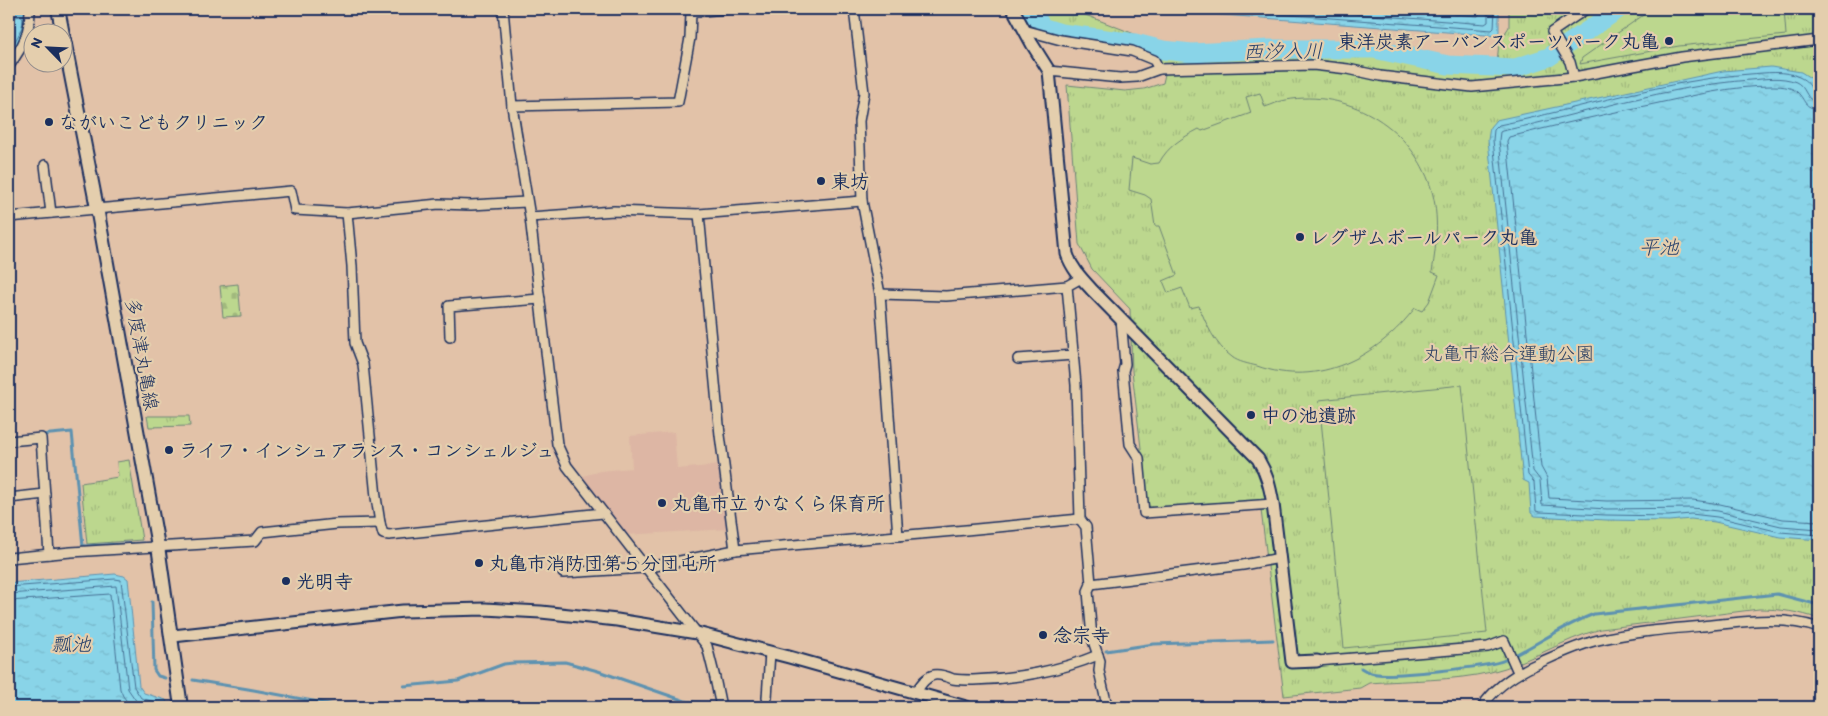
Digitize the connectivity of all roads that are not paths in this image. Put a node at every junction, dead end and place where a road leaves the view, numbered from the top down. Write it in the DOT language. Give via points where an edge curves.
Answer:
graph roads {
  1 [pos="30,9"];
  2 [pos="58,9"];
  3 [pos="503,9"];
  4 [pos="724,9"];
  5 [pos="854,9"];
  6 [pos="1013,9"];
  7 [pos="1586,9"];
  8 [pos="30,22"];
  9 [pos="60,22"];
  10 [pos="1024,30"];
  11 [pos="1819,40"];
  12 [pos="22,46"];
  13 [pos="9,66"];
  14 [pos="1160,69"];
  15 [pos="1049,71"];
  16 [pos="70,72"];
  17 [pos="1574,77"];
  18 [pos="512,106"];
  19 [pos="45,165"];
  20 [pos="862,201"];
  21 [pos="527,202"];
  22 [pos="97,208"];
  23 [pos="347,212"];
  24 [pos="51,213"];
  25 [pos="699,214"];
  26 [pos="9,217"];
  27 [pos="530,217"];
  28 [pos="1081,278"];
  29 [pos="1067,286"];
  30 [pos="880,294"];
  31 [pos="540,299"];
  32 [pos="1121,319"];
  33 [pos="450,337"];
  34 [pos="1074,355"];
  35 [pos="1018,358"];
  36 [pos="9,441"];
  37 [pos="45,494"];
  38 [pos="9,498"];
  39 [pos="1273,504"];
  40 [pos="603,513"];
  41 [pos="1080,518"];
  42 [pos="380,522"];
  43 [pos="898,536"];
  44 [pos="158,546"];
  45 [pos="735,550"];
  46 [pos="48,554"];
  47 [pos="9,558"];
  48 [pos="1280,558"];
  49 [pos="645,568"];
  50 [pos="564,573"];
  51 [pos="1091,584"];
  52 [pos="1819,628"];
  53 [pos="698,634"];
  54 [pos="173,636"];
  55 [pos="770,652"];
  56 [pos="1098,655"];
  57 [pos="1317,661"];
  58 [pos="1518,672"];
  59 [pos="915,693"];
  60 [pos="767,698"];
  61 [pos="1106,701"];
  62 [pos="182,707"];
  63 [pos="721,707"];
  64 [pos="966,707"];
  65 [pos="1482,707"];
  1 -- 8 [label="street"];
  2 -- 9 [label="main road, 多度津丸亀線"];
  3 -- 18 [label="street"];
  4 -- 18 [label="street" via="691,12 690,38 678,102"];
  5 -- 20 [label="street" via="864,93 859,121"];
  6 -- 10 [label="street"];
  7 -- 17 [label="street" via="1552,32 1570,62"];
  10 -- 14 [label="street" via="1061,40 1132,51 1154,60"];
  10 -- 15 [label="street"];
  11 -- 17 [label="street" via="1682,57"];
  12 -- 13 [label="street"];
  14 -- 15 [label="street" via="1138,77 1120,78"];
  14 -- 17 [label="street" via="1313,65 1472,87"];
  15 -- 28 [label="street" via="1067,254"];
  16 -- 22 [label="main road, 多度津丸亀線"];
  18 -- 21 [label="street"];
  19 -- 24 [label="street"];
  20 -- 25 [label="street"];
  20 -- 30 [label="street"];
  21 -- 23 [label="street" via="439,204"];
  21 -- 27 [label="street"];
  22 -- 23 [label="street" via="291,191 294,210"];
  22 -- 24 [label="street"];
  22 -- 44 [label="main road, 多度津丸亀線"];
  23 -- 42 [label="street" via="355,343 363,364"];
  24 -- 26 [label="street"];
  25 -- 27 [label="street" via="614,212"];
  25 -- 45 [label="street" via="720,435"];
  27 -- 31 [label="street"];
  28 -- 29 [label="street"];
  28 -- 32 [label="street"];
  29 -- 30 [label="street" via="946,296"];
  29 -- 34 [label="street"];
  30 -- 43 [label="street"];
  31 -- 33 [label="street" via="449,306"];
  31 -- 40 [label="street" via="557,444 567,466"];
  32 -- 39 [label="street" via="1258,459 1270,485"];
  32 -- 39 [label="street" via="1130,444 1139,458 1144,514"];
  34 -- 35 [label="street"];
  34 -- 41 [label="street"];
  36 -- 37 [label="street" via="41,438"];
  37 -- 38 [label="street"];
  37 -- 46 [label="street"];
  39 -- 48 [label="street"];
  40 -- 42 [label="street" via="389,535 383,534"];
  40 -- 49 [label="street"];
  41 -- 43 [label="street"];
  41 -- 51 [label="street" via="1086,527"];
  42 -- 44 [label="street" via="262,532 256,541"];
  43 -- 45 [label="street"];
  44 -- 46 [label="street"];
  44 -- 54 [label="main road, 多度津丸亀線"];
  45 -- 49 [label="street"];
  46 -- 47 [label="street"];
  48 -- 51 [label="street"];
  48 -- 57 [label="street" via="1292,662"];
  49 -- 50 [label="street"];
  49 -- 53 [label="street"];
  51 -- 56 [label="street" via="1088,591 1092,638"];
  52 -- 58 [label="street" via="1801,622 1772,620 1640,632 1597,640"];
  53 -- 54 [label="street" via="578,615 485,609 365,614"];
  53 -- 55 [label="street"];
  53 -- 63 [label="street" via="706,646"];
  54 -- 62 [label="main road, 多度津丸亀線"];
  55 -- 59 [label="street"];
  55 -- 60 [label="street"];
  56 -- 59 [label="street" via="1062,667 1010,676 974,680 936,674 927,678"];
  56 -- 61 [label="street"];
  57 -- 58 [label="street" via="1488,647 1504,641"];
  58 -- 65 [label="street"];
  59 -- 64 [label="street"];
}
